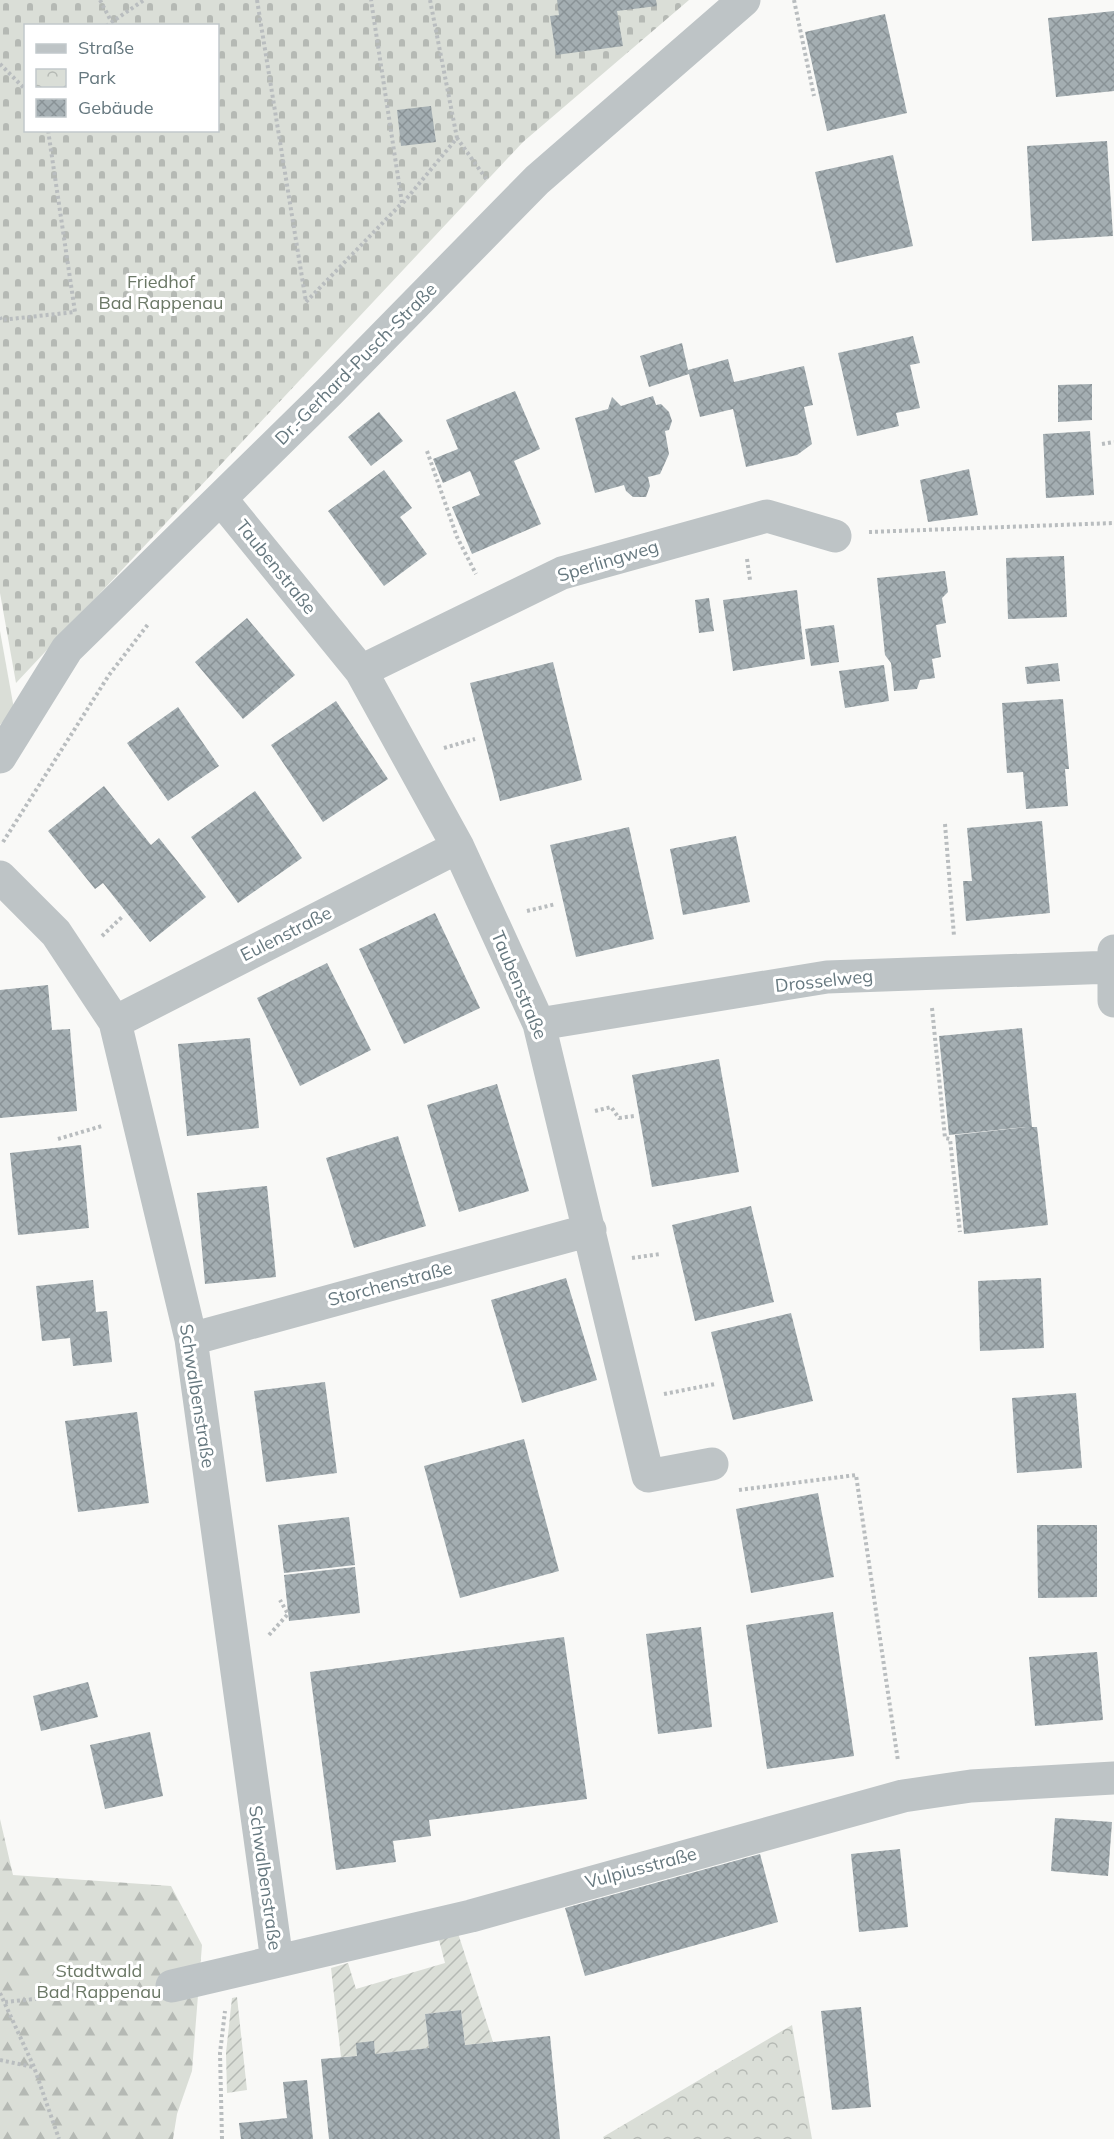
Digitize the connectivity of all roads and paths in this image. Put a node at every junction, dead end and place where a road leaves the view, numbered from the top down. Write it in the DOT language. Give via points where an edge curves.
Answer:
graph roads {
  1 [pos="100,0"];
  2 [pos="144,0"];
  3 [pos="257,0"];
  4 [pos="371,0"];
  5 [pos="430,0"];
  6 [pos="744,0"];
  7 [pos="794,0"];
  8 [pos="111,21"];
  9 [pos="108,24"];
  10 [pos="0,64"];
  11 [pos="24,88"];
  12 [pos="814,96"];
  13 [pos="48,132"];
  14 [pos="457,138"];
  15 [pos="402,203"];
  16 [pos="508,210"];
  17 [pos="0,317"];
  18 [pos="1114,442"];
  19 [pos="1102,444"];
  20 [pos="427,451"];
  21 [pos="221,499"];
  22 [pos="1114,523"];
  23 [pos="835,536"];
  24 [pos="491,608"];
  25 [pos="361,671"];
  26 [pos="0,757"];
  27 [pos="945,824"];
  28 [pos="458,847"];
  29 [pos="0,877"];
  30 [pos="1114,962"];
  31 [pos="944,973"];
  32 [pos="1114,1001"];
  33 [pos="115,1022"];
  34 [pos="539,1023"];
  35 [pos="138,1116"];
  36 [pos="58,1139"];
  37 [pos="590,1230"];
  38 [pos="960,1232"];
  39 [pos="191,1339"];
  40 [pos="715,1384"];
  41 [pos="631,1402"];
  42 [pos="712,1464"];
  43 [pos="1114,1778"];
  44 [pos="903,1796"];
  45 [pos="277,1960"];
  46 [pos="229,1974"];
  47 [pos="172,1986"];
  48 [pos="0,1993"];
  49 [pos="6,2002"];
  50 [pos="0,2060"];
  51 [pos="34,2067"];
  52 [pos="59,2139"];
  53 [pos="222,2139"];
  1 -- 8 [label="path"];
  2 -- 8 [label="path"];
  3 -- 15 [label="path" via="306,302"];
  4 -- 15 [label="path"];
  5 -- 14 [label="path"];
  6 -- 16 [label="street, Dr.-Gerhard-Pusch-Straße" via="546,172"];
  7 -- 12 [label="path"];
  8 -- 9 [label="path"];
  10 -- 11 [label="path"];
  13 -- 17 [label="path" via="75,312 1,320"];
  14 -- 15 [label="path"];
  14 -- 16 [label="path"];
  16 -- 21 [label="street, Dr.-Gerhard-Pusch-Straße"];
  18 -- 19 [label="path"];
  20 -- 24 [label="path" via="457,537"];
  21 -- 25 [label="street, Taubenstraße"];
  21 -- 26 [label="street, Dr.-Gerhard-Pusch-Straße" via="67,649"];
  22 -- 23 [label="path"];
  23 -- 24 [label="street, Sperlingweg" via="766,516 562,573"];
  24 -- 25 [label="street, Sperlingweg"];
  25 -- 28 [label="street, Taubenstraße"];
  27 -- 31 [label="path"];
  28 -- 33 [label="street, Eulenstraße"];
  28 -- 34 [label="street, Taubenstraße"];
  29 -- 33 [label="street, Schwalbenstraße" via="56,933"];
  30 -- 31 [label="street, Drosselweg"];
  30 -- 32 [label="street"];
  31 -- 34 [label="street, Drosselweg" via="826,977"];
  31 -- 38 [label="path" via="940,1101 945,1138 950,1139"];
  33 -- 35 [label="street, Schwalbenstraße"];
  34 -- 37 [label="street, Taubenstraße"];
  35 -- 36 [label="path"];
  35 -- 39 [label="street, Schwalbenstraße"];
  37 -- 39 [label="street, Storchenstraße"];
  37 -- 41 [label="street, Taubenstraße"];
  39 -- 45 [label="street, Schwalbenstraße"];
  40 -- 41 [label="path"];
  41 -- 42 [label="street, Taubenstraße" via="648,1476"];
  42 -- 44 [label="path" via="720,1492 856,1475"];
  43 -- 44 [label="street, Vulpiusstraße" via="971,1786"];
  44 -- 45 [label="street, Vulpiusstraße" via="471,1916"];
  45 -- 46 [label="street, Vulpiusstraße"];
  46 -- 47 [label="street, Vulpiusstraße"];
  46 -- 53 [label="path" via="220,2053"];
  47 -- 49 [label="path"];
  48 -- 49 [label="path"];
  49 -- 51 [label="path"];
  50 -- 51 [label="path"];
  51 -- 52 [label="path"];
}
